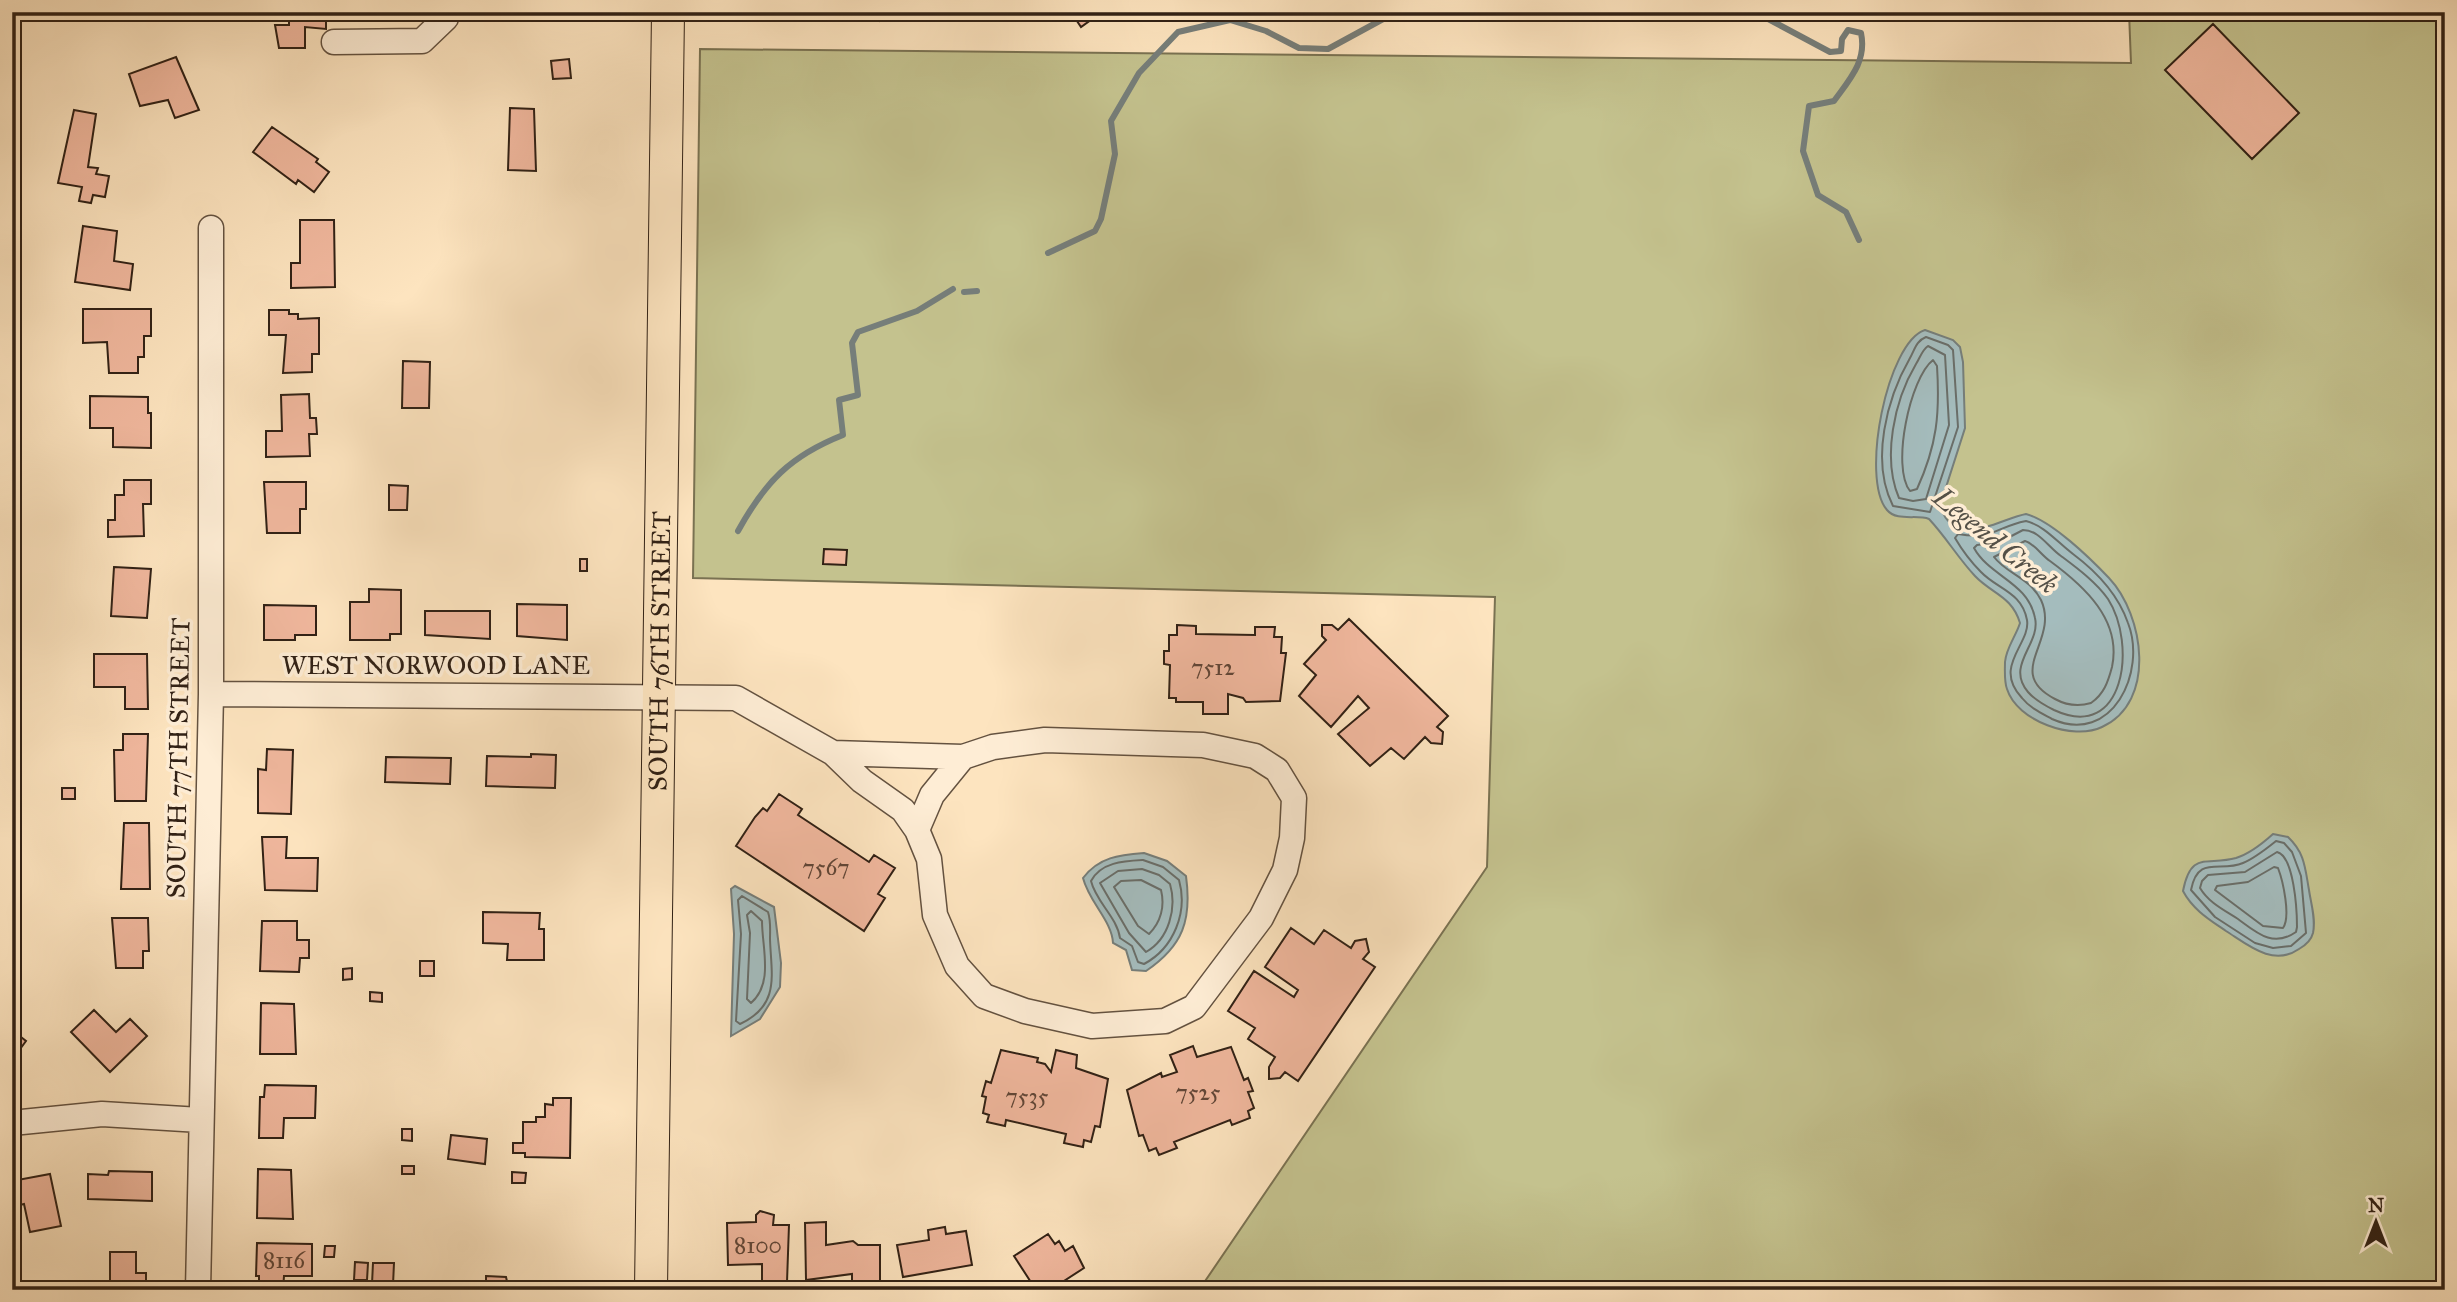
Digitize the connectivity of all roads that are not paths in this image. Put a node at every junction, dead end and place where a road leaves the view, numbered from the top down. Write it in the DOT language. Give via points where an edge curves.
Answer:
graph roads {
  1 [pos="447,12"];
  2 [pos="668,12"];
  3 [pos="334,42"];
  4 [pos="211,228"];
  5 [pos="211,694"];
  6 [pos="660,697"];
  7 [pos="833,753"];
  8 [pos="963,757"];
  9 [pos="917,830"];
  10 [pos="200,1120"];
  11 [pos="12,1123"];
  12 [pos="198,1290"];
  13 [pos="651,1290"];
  1 -- 3 [label="street" via="422,41"];
  2 -- 6 [label="main road, SOUTH 76TH STREET"];
  4 -- 5 [label="street, SOUTH 77TH STREET"];
  5 -- 6 [label="street, WEST NORWOOD LANE"];
  5 -- 10 [label="street, SOUTH 77TH STREET"];
  6 -- 7 [label="street, WEST NORWOOD LANE" via="736,698"];
  6 -- 13 [label="main road, SOUTH 76TH STREET"];
  7 -- 8 [label="street"];
  7 -- 9 [label="street" via="862,781 904,810"];
  8 -- 9 [label="street" via="932,795"];
  8 -- 9 [label="street" via="993,747 1045,740 1203,746 1255,756 1277,770 1294,798 1285,870 1261,918 1194,1007 1165,1021 1092,1026 1024,1011 984,996 957,966 936,915 929,859"];
  10 -- 11 [label="street" via="102,1114"];
  10 -- 12 [label="street, SOUTH 77TH STREET"];
}
